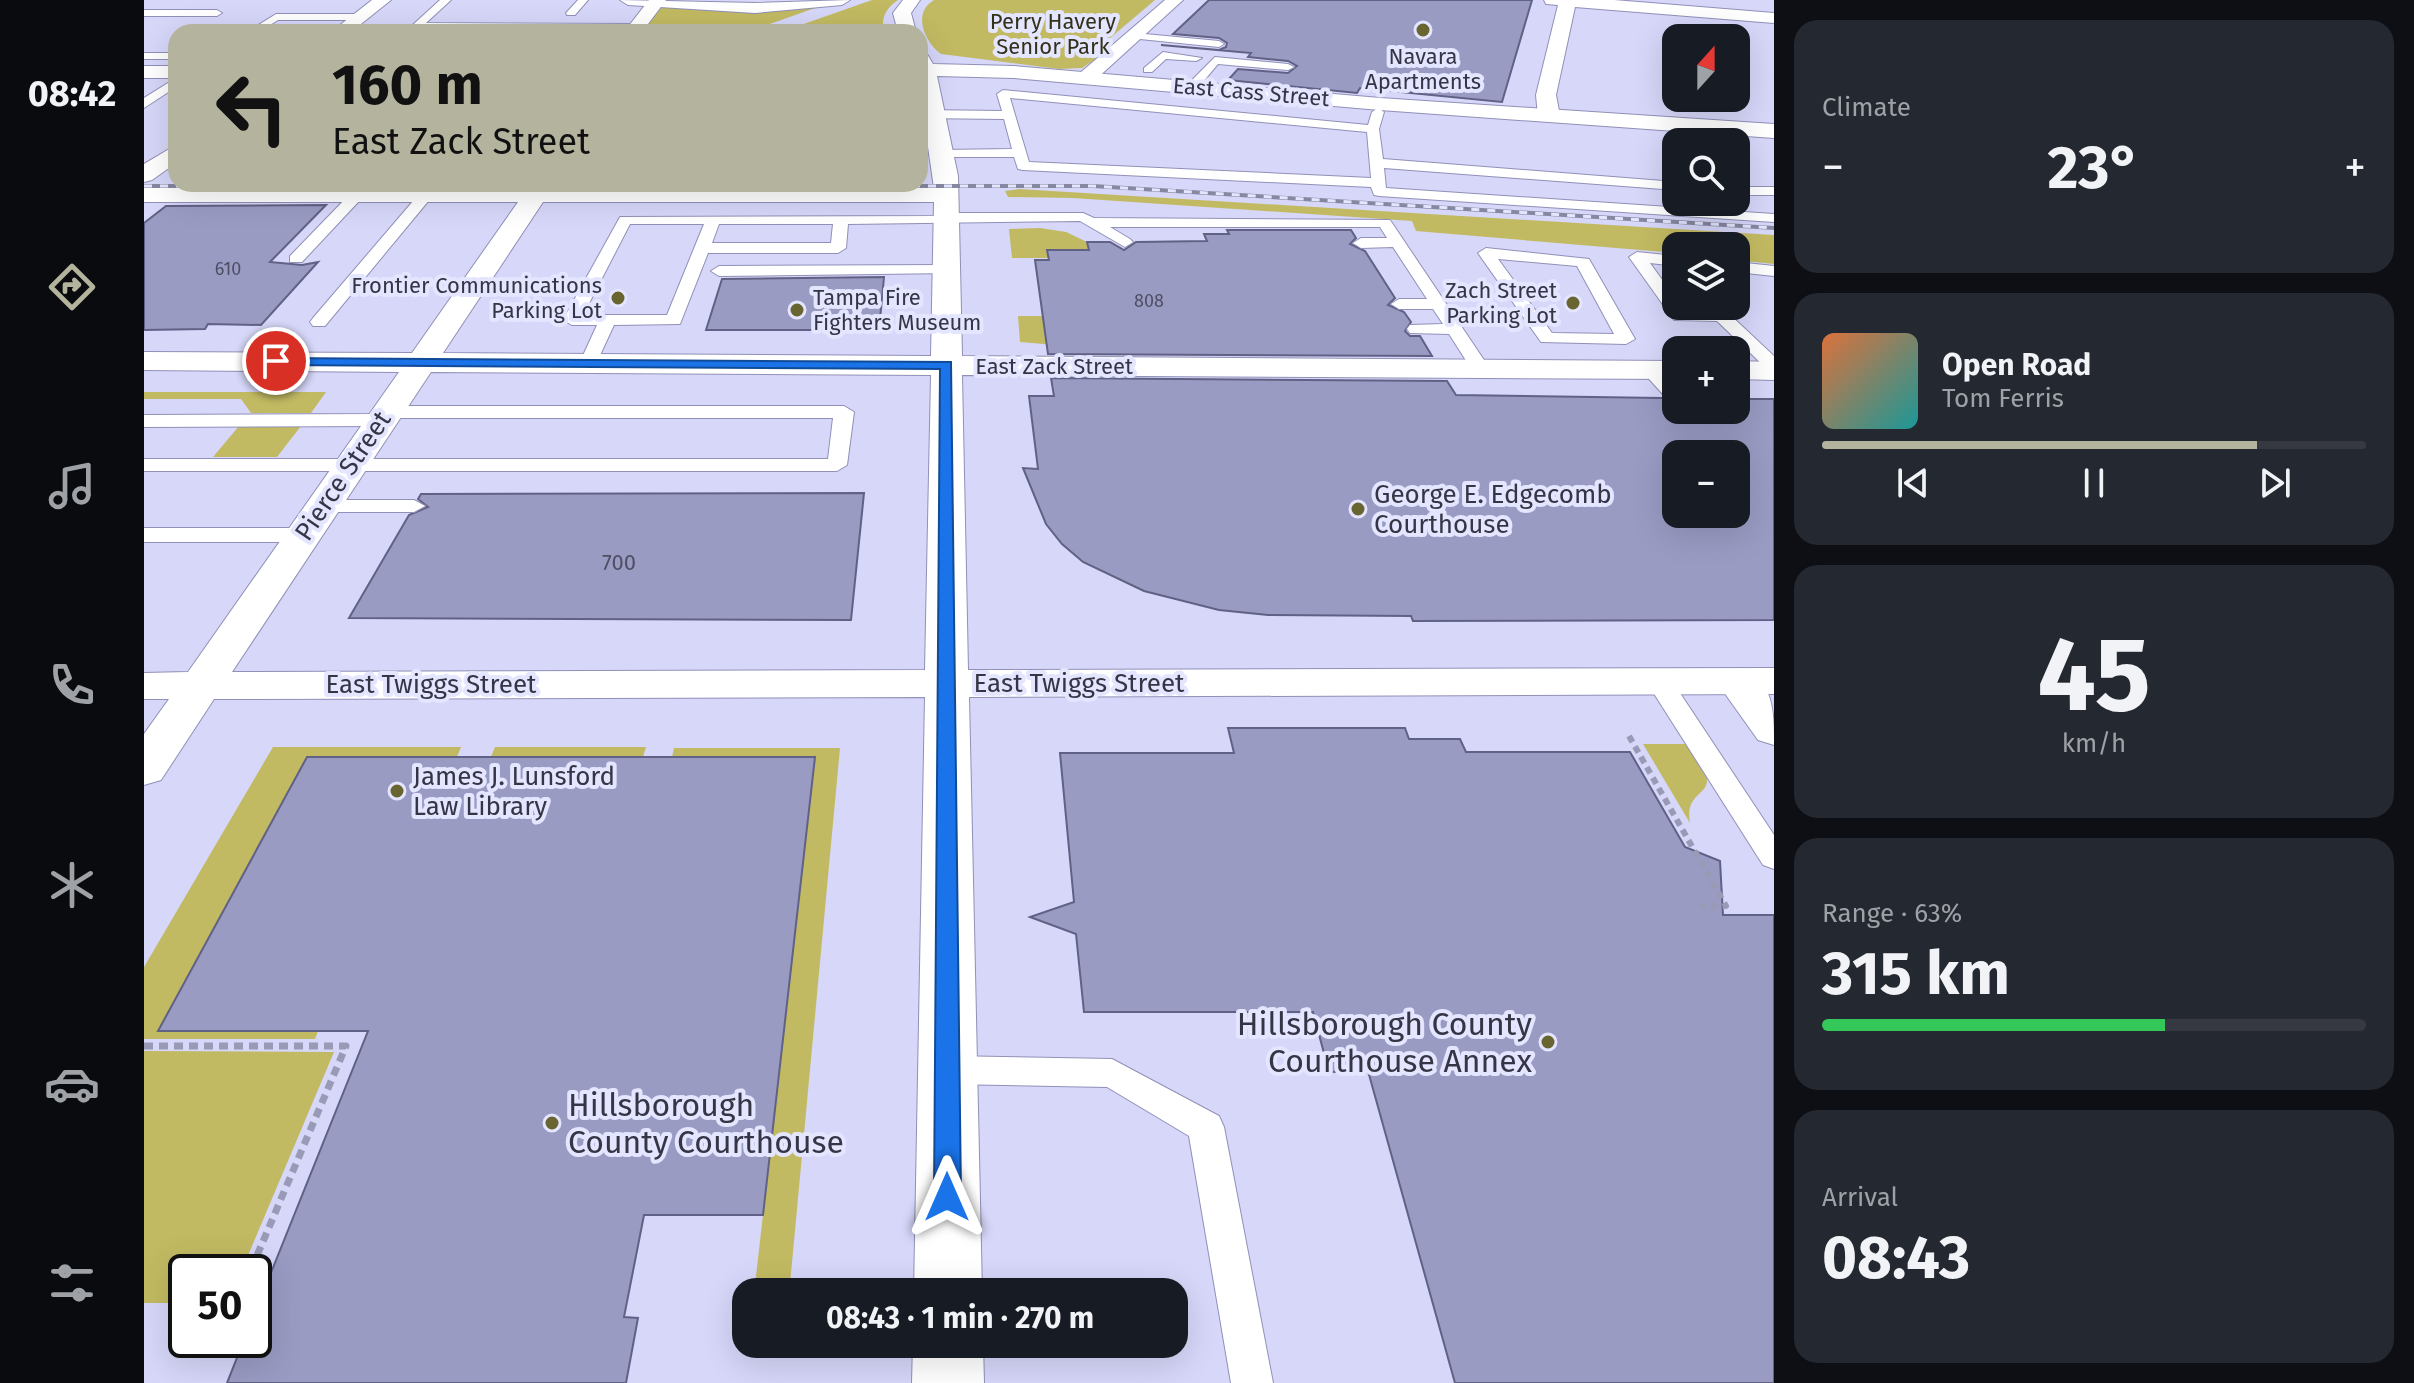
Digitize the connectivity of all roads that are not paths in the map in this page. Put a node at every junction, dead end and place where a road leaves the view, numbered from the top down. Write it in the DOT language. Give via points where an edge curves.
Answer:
graph roads {
  1 [pos="198,0"];
  2 [pos="383,0"];
  3 [pos="446,0"];
  4 [pos="583,0"];
  5 [pos="628,0"];
  6 [pos="842,0"];
  7 [pos="852,0"];
  8 [pos="912,0"];
  9 [pos="1175,0"];
  10 [pos="1562,0"];
  11 [pos="657,1"];
  12 [pos="144,13"];
  13 [pos="174,13"];
  14 [pos="217,13"];
  15 [pos="431,13"];
  16 [pos="447,13"];
  17 [pos="556,13"];
  18 [pos="571,13"];
  19 [pos="361,17"];
  20 [pos="1774,18"];
  21 [pos="790,23"];
  22 [pos="265,24"];
  23 [pos="351,24"];
  24 [pos="419,24"];
  25 [pos="581,24"];
  26 [pos="639,24"];
  27 [pos="905,24"];
  28 [pos="1134,36"];
  29 [pos="1219,44"];
  30 [pos="144,56"];
  31 [pos="168,56"];
  32 [pos="1215,60"];
  33 [pos="928,66"];
  34 [pos="1288,67"];
  35 [pos="1148,70"];
  36 [pos="144,72"];
  37 [pos="168,72"];
  38 [pos="1087,77"];
  39 [pos="1192,87"];
  40 [pos="168,88"];
  41 [pos="144,104"];
  42 [pos="1380,104"];
  43 [pos="928,109"];
  44 [pos="1009,115"];
  45 [pos="1549,116"];
  46 [pos="1373,129"];
  47 [pos="1774,131"];
  48 [pos="934,152"];
  49 [pos="1019,153"];
  50 [pos="168,159"];
  51 [pos="1376,163"];
  52 [pos="168,176"];
  53 [pos="144,180"];
  54 [pos="168,182"];
  55 [pos="1378,183"];
  56 [pos="1662,185"];
  57 [pos="1750,191"];
  58 [pos="1774,191"];
  59 [pos="303,192"];
  60 [pos="500,192"];
  61 [pos="537,192"];
  62 [pos="879,192"];
  63 [pos="356,196"];
  64 [pos="425,196"];
  65 [pos="1774,218"];
  66 [pos="713,220"];
  67 [pos="841,220"];
  68 [pos="1092,222"];
  69 [pos="1125,242"];
  70 [pos="1397,242"];
  71 [pos="1361,243"];
  72 [pos="702,248"];
  73 [pos="296,259"];
  74 [pos="1662,260"];
  75 [pos="1750,268"];
  76 [pos="946,270"];
  77 [pos="719,271"];
  78 [pos="1774,271"];
  79 [pos="1662,291"];
  80 [pos="1399,304"];
  81 [pos="1438,304"];
  82 [pos="608,320"];
  83 [pos="1725,320"];
  84 [pos="319,322"];
  85 [pos="1416,329"];
  86 [pos="1455,329"];
  87 [pos="1605,339"];
  88 [pos="144,361"];
  89 [pos="421,361"];
  90 [pos="589,362"];
  91 [pos="946,365"];
  92 [pos="1774,368"];
  93 [pos="1481,369"];
  94 [pos="1750,369"];
  95 [pos="1652,370"];
  96 [pos="384,416"];
  97 [pos="144,421"];
  98 [pos="144,465"];
  99 [pos="351,465"];
  100 [pos="414,506"];
  101 [pos="313,521"];
  102 [pos="144,535"];
  103 [pos="1659,681"];
  104 [pos="1756,681"];
  105 [pos="947,683"];
  106 [pos="201,685"];
  107 [pos="144,686"];
  108 [pos="1774,730"];
  109 [pos="144,769"];
  110 [pos="1774,858"];
  111 [pos="947,1070"];
  112 [pos="948,1278"];
  113 [pos="948,1358"];
  114 [pos="948,1383"];
  115 [pos="1252,1383"];
  1 -- 13 [label="lane"];
  2 -- 19 [label="street"];
  3 -- 15 [label="lane"];
  4 -- 18 [label="lane"];
  5 -- 11 [label="street"];
  6 -- 11 [label="street" via="755,8"];
  7 -- 21 [label="street"];
  8 -- 27 [label="street" via="902,13"];
  9 -- 28 [label="street"];
  10 -- 20 [label="street"];
  10 -- 45 [label="street" via="1546,95"];
  11 -- 26 [label="street"];
  12 -- 13 [label="lane"];
  13 -- 14 [label="lane"];
  15 -- 16 [label="lane"];
  15 -- 24 [label="lane"];
  17 -- 18 [label="lane"];
  18 -- 25 [label="lane" via="591,13"];
  19 -- 22 [label="lane" via="276,17"];
  19 -- 23 [label="street"];
  28 -- 29 [label="lane"];
  28 -- 38 [label="street"];
  30 -- 31 [label="lane"];
  32 -- 34 [label="lane"];
  32 -- 35 [label="lane" via="1163,55"];
  32 -- 39 [label="lane"];
  33 -- 38 [label="street, East Cass Street"];
  36 -- 37 [label="street"];
  38 -- 39 [label="street, East Cass Street"];
  39 -- 42 [label="street, East Cass Street"];
  40 -- 41 [label="lane"];
  42 -- 45 [label="street, East Cass Street"];
  42 -- 46 [label="lane"];
  43 -- 48 [label="street"];
  44 -- 46 [label="lane" via="1003,94"];
  44 -- 48 [label="lane"];
  44 -- 49 [label="lane"];
  45 -- 47 [label="street, East Cass Street"];
  46 -- 51 [label="lane"];
  48 -- 49 [label="lane"];
  48 -- 68 [label="lane"];
  48 -- 76 [label="street"];
  49 -- 55 [label="lane" via="1023,166"];
  50 -- 53 [label="street"];
  51 -- 55 [label="lane"];
  51 -- 56 [label="lane"];
  52 -- 53 [label="street"];
  53 -- 54 [label="street"];
  55 -- 65 [label="lane" via="1379,192"];
  57 -- 58 [label="lane"];
  59 -- 63 [label="street"];
  60 -- 64 [label="street"];
  61 -- 89 [label="street, Pierce Street"];
  62 -- 67 [label="lane"];
  63 -- 64 [label="street"];
  63 -- 73 [label="lane"];
  64 -- 84 [label="lane"];
  66 -- 67 [label="lane"];
  66 -- 72 [label="lane"];
  66 -- 82 [label="lane" via="625,220 572,320"];
  67 -- 72 [label="lane" via="838,248"];
  68 -- 69 [label="lane"];
  68 -- 70 [label="lane" via="1385,223"];
  70 -- 71 [label="lane"];
  70 -- 81 [label="lane"];
  72 -- 82 [label="lane" via="674,320"];
  74 -- 79 [label="lane" via="1637,257"];
  75 -- 78 [label="lane"];
  76 -- 77 [label="lane"];
  76 -- 91 [label="street"];
  80 -- 81 [label="lane"];
  81 -- 86 [label="lane"];
  82 -- 90 [label="lane"];
  83 -- 92 [label="lane"];
  85 -- 86 [label="lane"];
  86 -- 93 [label="lane"];
  87 -- 87 [label="lane" via="1626,339 1583,262 1486,253 1547,338"];
  87 -- 95 [label="lane"];
  88 -- 89 [label="street, East Zack Street"];
  89 -- 90 [label="street, East Zack Street"];
  89 -- 96 [label="street, Pierce Street"];
  90 -- 91 [label="street, East Zack Street"];
  91 -- 93 [label="street, East Zack Street"];
  91 -- 105 [label="street"];
  92 -- 94 [label="street"];
  93 -- 95 [label="street, East Zack Street"];
  96 -- 97 [label="lane"];
  96 -- 99 [label="street, Pierce Street"];
  96 -- 99 [label="lane" via="844,412 837,465"];
  98 -- 99 [label="lane"];
  99 -- 101 [label="street, Pierce Street"];
  100 -- 101 [label="lane"];
  101 -- 102 [label="lane"];
  101 -- 106 [label="street, Pierce Street"];
  103 -- 104 [label="street, East Twiggs Street"];
  103 -- 105 [label="street, East Twiggs Street"];
  103 -- 110 [label="lane"];
  104 -- 108 [label="street"];
  105 -- 106 [label="street, East Twiggs Street"];
  105 -- 111 [label="street"];
  106 -- 107 [label="street, East Twiggs Street"];
  106 -- 109 [label="street, Pierce Street"];
  111 -- 112 [label="street"];
  111 -- 115 [label="lane" via="1112,1073 1206,1127"];
  113 -- 114 [label="street"];
}
